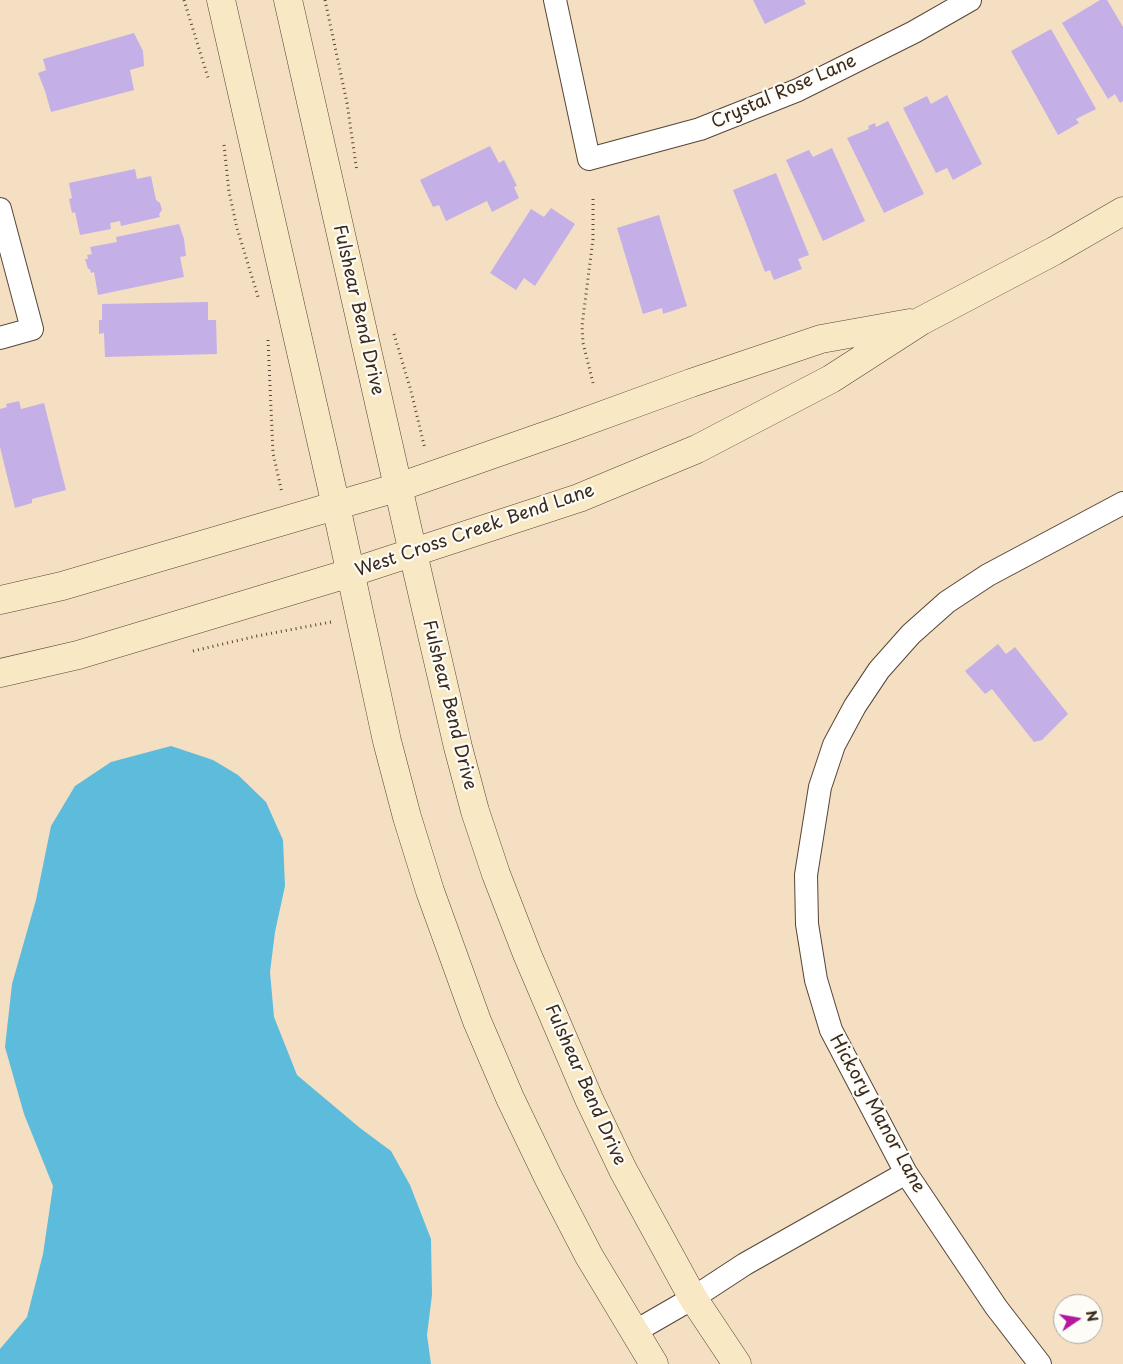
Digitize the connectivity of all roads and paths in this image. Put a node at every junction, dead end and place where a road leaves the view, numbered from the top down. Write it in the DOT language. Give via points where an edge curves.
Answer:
graph roads {
  1 [pos="184,0"];
  2 [pos="221,0"];
  3 [pos="288,0"];
  4 [pos="325,0"];
  5 [pos="555,0"];
  6 [pos="970,0"];
  7 [pos="211,88"];
  8 [pos="222,138"];
  9 [pos="359,180"];
  10 [pos="593,199"];
  11 [pos="0,209"];
  12 [pos="1123,211"];
  13 [pos="261,307"];
  14 [pos="921,321"];
  15 [pos="266,333"];
  16 [pos="394,334"];
  17 [pos="0,338"];
  18 [pos="593,383"];
  19 [pos="425,449"];
  20 [pos="398,487"];
  21 [pos="283,498"];
  22 [pos="1123,503"];
  23 [pos="336,506"];
  24 [pos="413,553"];
  25 [pos="350,573"];
  26 [pos="0,600"];
  27 [pos="0,673"];
  28 [pos="906,1173"];
  29 [pos="693,1298"];
  30 [pos="634,1332"];
  31 [pos="654,1364"];
  32 [pos="736,1364"];
  33 [pos="1040,1364"];
  1 -- 7 [label="path"];
  2 -- 23 [label="main road"];
  3 -- 20 [label="main road, Fulshear Bend Drive"];
  4 -- 9 [label="path" via="347,103"];
  5 -- 6 [label="street, Crystal Rose Lane" via="589,159 700,129 798,90"];
  8 -- 13 [label="path" via="237,228"];
  10 -- 18 [label="path" via="593,239 582,326"];
  11 -- 17 [label="street" via="32,329"];
  12 -- 14 [label="main road, West Cross Creek Bend Lane"];
  14 -- 20 [label="main road, West Cross Creek Bend Lane" via="822,339"];
  14 -- 24 [label="main road, West Cross Creek Bend Lane" via="832,379 697,449 579,498"];
  15 -- 21 [label="path" via="273,453"];
  16 -- 19 [label="path"];
  20 -- 23 [label="main road, West Cross Creek Bend Lane"];
  20 -- 24 [label="main road, Fulshear Bend Drive"];
  22 -- 28 [label="street, Hickory Manor Lane" via="988,575 947,602 911,634 879,670 855,706 834,745 820,787 806,875 807,924 816,980 831,1030"];
  23 -- 25 [label="main road"];
  23 -- 26 [label="main road, West Cross Creek Bend Lane" via="62,586"];
  24 -- 25 [label="main road, West Cross Creek Bend Lane"];
  24 -- 29 [label="main road, Fulshear Bend Drive" via="458,747 496,874 589,1099 623,1170"];
  25 -- 27 [label="main road, West Cross Creek Bend Lane" via="78,655"];
  25 -- 30 [label="main road" via="399,789 430,891 476,1021 548,1178"];
  28 -- 29 [label="street" via="745,1264"];
  28 -- 33 [label="street, Hickory Manor Lane" via="996,1307"];
  29 -- 30 [label="street"];
  29 -- 32 [label="main road, Fulshear Bend Drive"];
  30 -- 31 [label="main road"];
}
